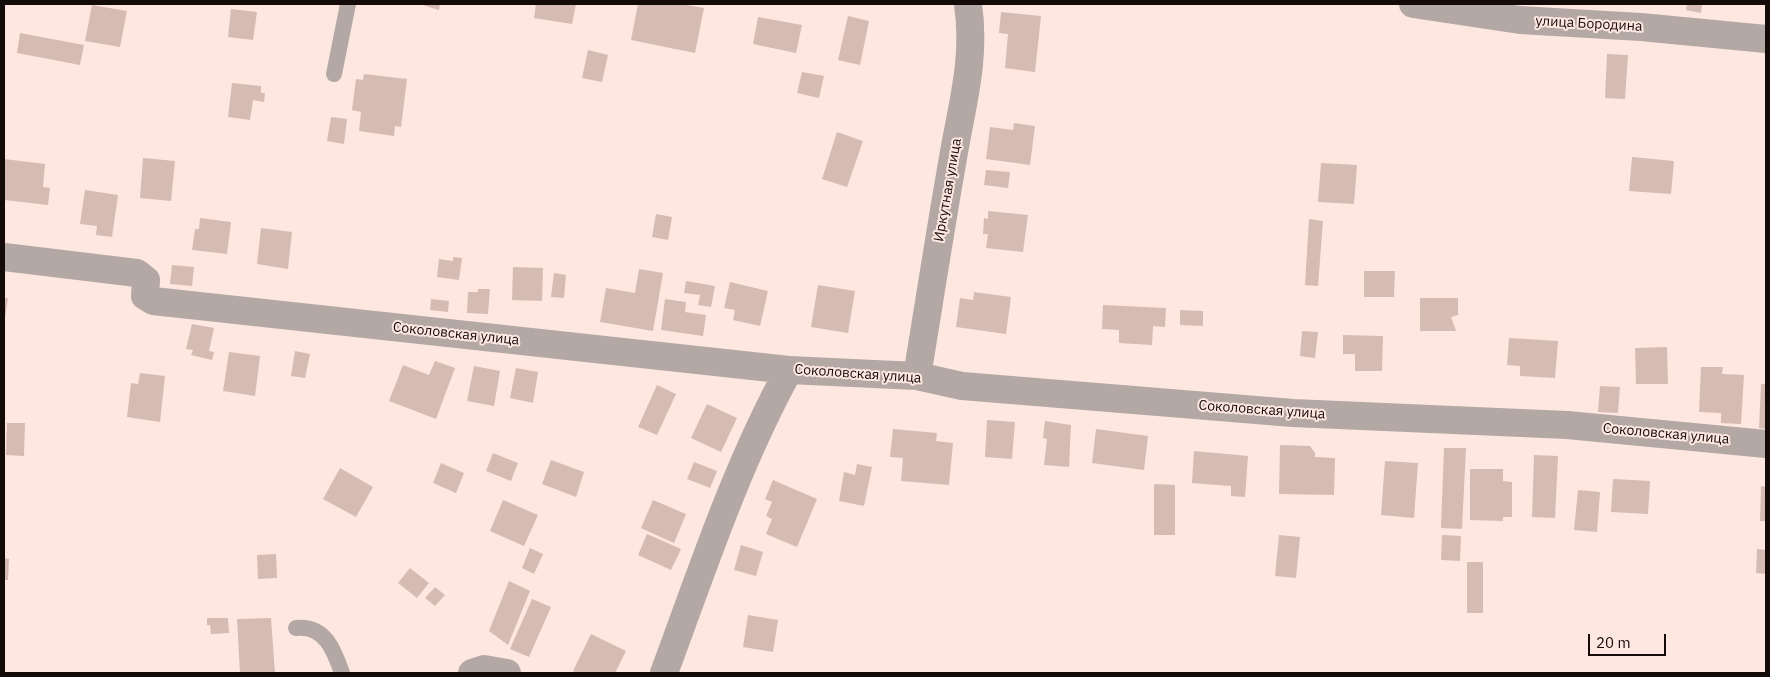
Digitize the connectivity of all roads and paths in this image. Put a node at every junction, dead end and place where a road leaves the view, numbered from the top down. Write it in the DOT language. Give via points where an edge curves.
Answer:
graph roads {
  1 [pos="348,4"];
  2 [pos="968,4"];
  3 [pos="1414,4"];
  4 [pos="1766,39"];
  5 [pos="334,74"];
  6 [pos="4,257"];
  7 [pos="789,370"];
  8 [pos="917,376"];
  9 [pos="1766,444"];
  10 [pos="296,628"];
  11 [pos="342,673"];
  12 [pos="472,673"];
  13 [pos="507,673"];
  14 [pos="664,673"];
  1 -- 5 [label="lane"];
  2 -- 8 [label="street, Иркутная улица" via="972,31 971,62"];
  3 -- 4 [label="street, улица Бородина" via="1520,20"];
  6 -- 7 [label="street, Соколовская улица" via="137,273 146,280 145,296 153,300"];
  7 -- 8 [label="street, Соколовская улица"];
  7 -- 14 [label="street" via="750,448"];
  8 -- 9 [label="street, Соколовская улица" via="962,386 1274,411 1567,425"];
  10 -- 11 [label="lane" via="317,630 331,647"];
  12 -- 13 [label="street" via="484,669"];
}
